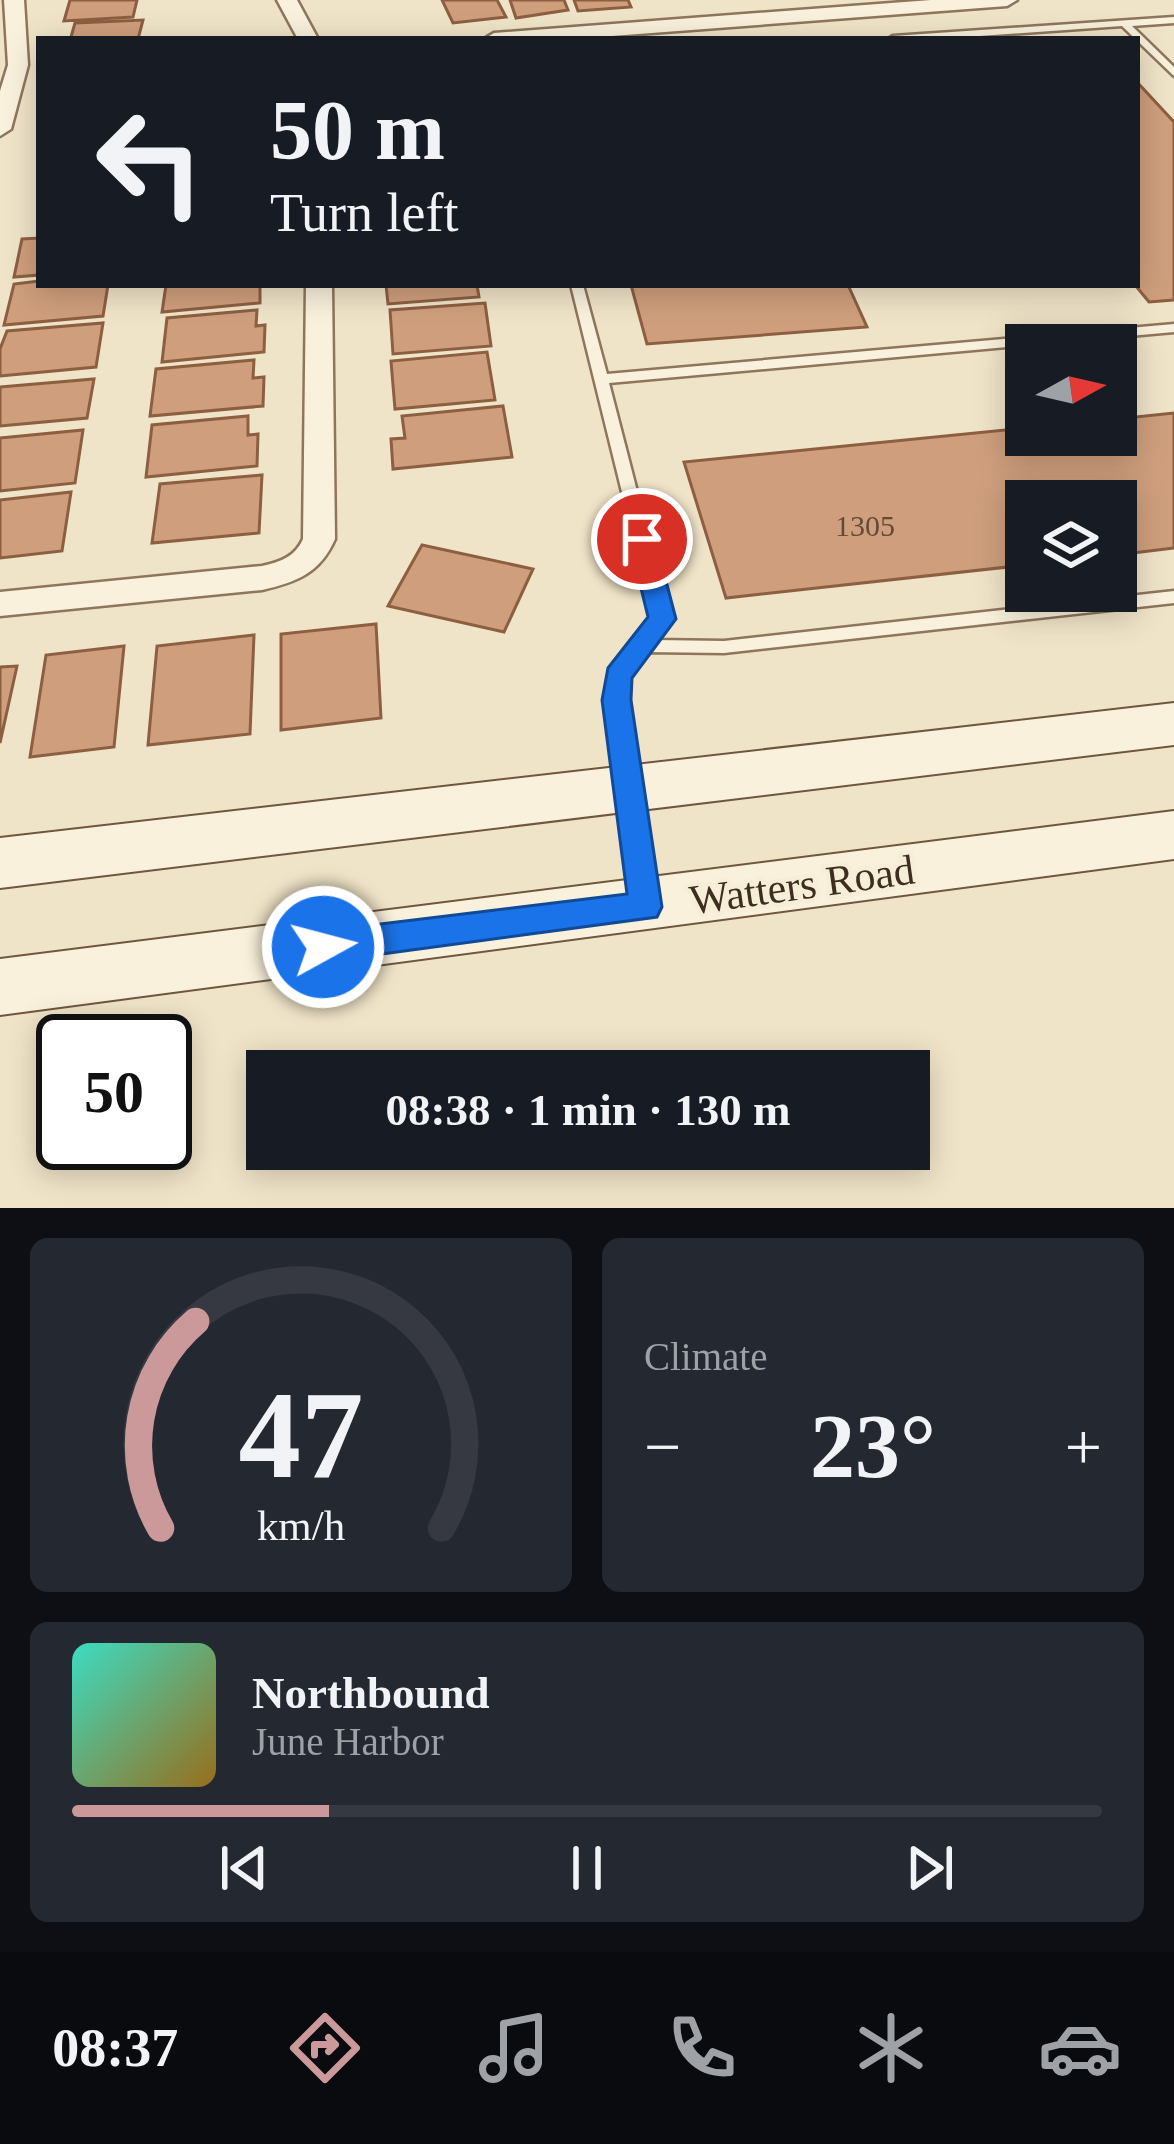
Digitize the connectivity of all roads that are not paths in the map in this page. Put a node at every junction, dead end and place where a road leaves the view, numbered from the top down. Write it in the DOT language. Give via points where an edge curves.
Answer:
graph roads {
  1 [pos="14,0"];
  2 [pos="287,0"];
  3 [pos="1006,0"];
  4 [pos="1174,20"];
  5 [pos="1125,24"];
  6 [pos="306,36"];
  7 [pos="533,36"];
  8 [pos="939,36"];
  9 [pos="1137,36"];
  10 [pos="1140,39"];
  11 [pos="1174,73"];
  12 [pos="0,129"];
  13 [pos="320,288"];
  14 [pos="578,288"];
  15 [pos="1174,328"];
  16 [pos="601,379"];
  17 [pos="1174,598"];
  18 [pos="0,604"];
  19 [pos="644,646"];
  20 [pos="1174,724"];
  21 [pos="625,787"];
  22 [pos="1174,835"];
  23 [pos="0,863"];
  24 [pos="645,907"];
  25 [pos="0,987"];
  1 -- 12 [label="street" via="18,64"];
  2 -- 6 [label="street"];
  3 -- 7 [label="street"];
  4 -- 5 [label="lane"];
  5 -- 8 [label="lane"];
  5 -- 9 [label="lane"];
  10 -- 11 [label="lane"];
  13 -- 18 [label="street" via="320,539 301,567 262,578"];
  14 -- 16 [label="lane"];
  15 -- 16 [label="lane"];
  16 -- 19 [label="lane" via="662,619"];
  17 -- 19 [label="lane" via="724,647"];
  19 -- 21 [label="lane" via="618,676"];
  20 -- 21 [label="main road"];
  21 -- 23 [label="main road"];
  21 -- 24 [label="lane"];
  22 -- 24 [label="main road, Watters Road"];
  24 -- 25 [label="main road, Watters Road"];
}
